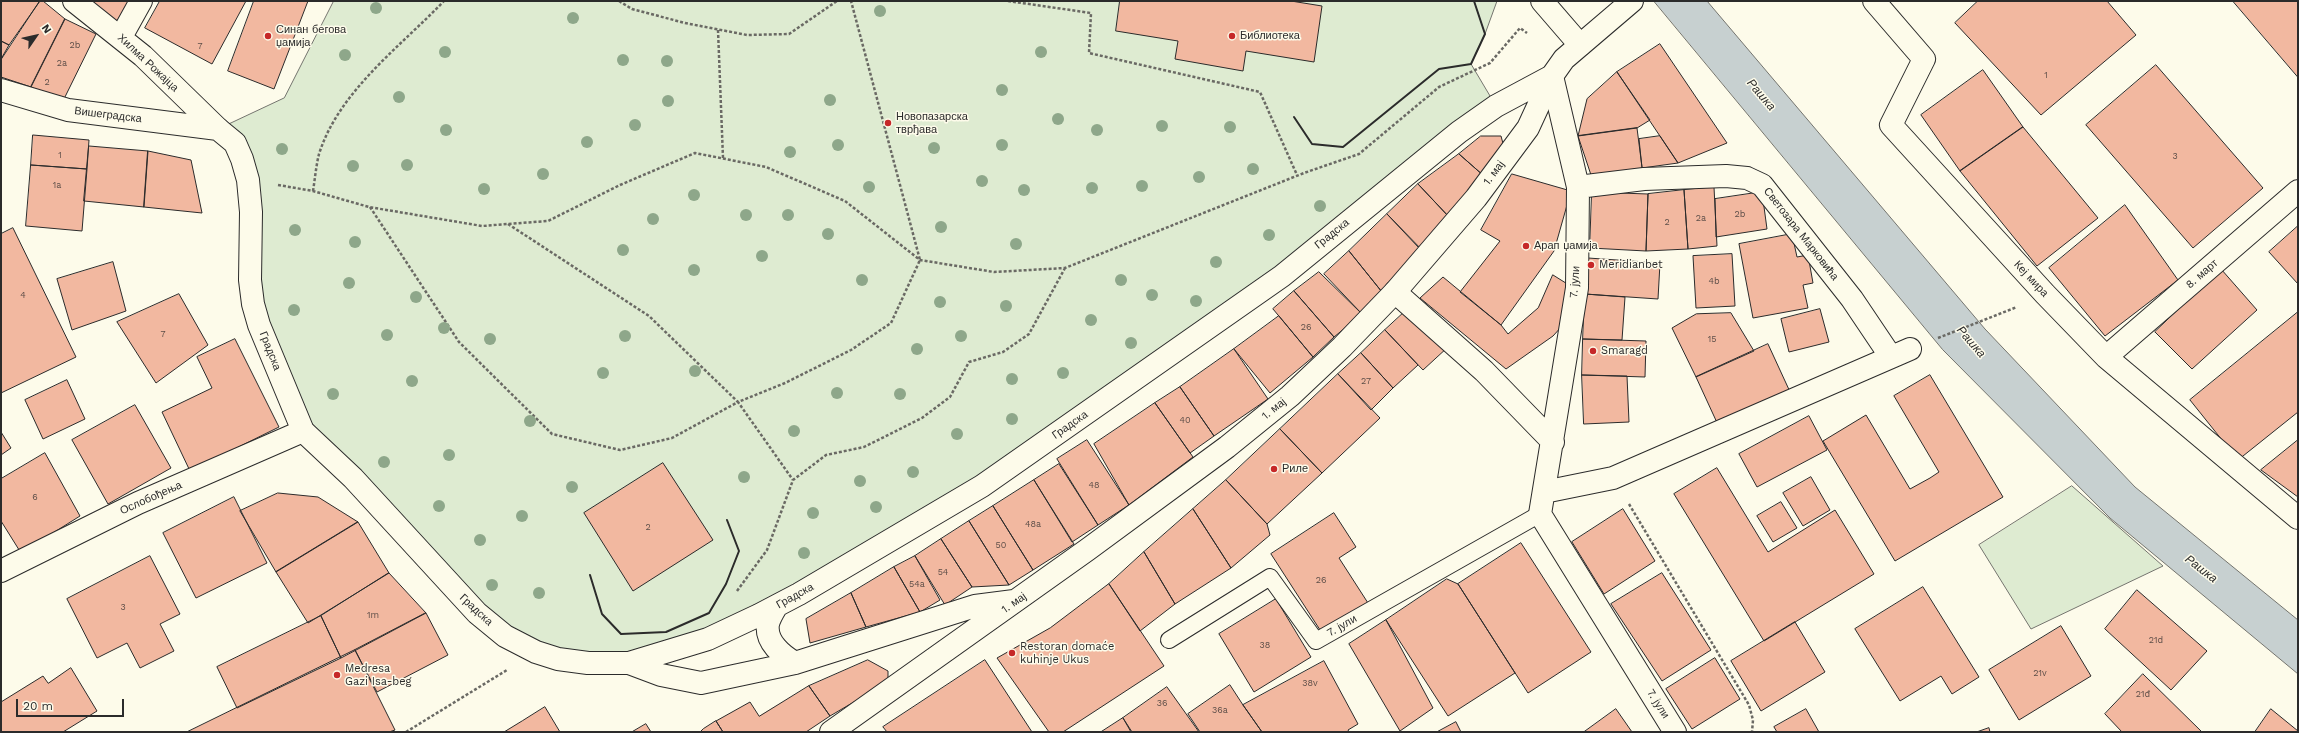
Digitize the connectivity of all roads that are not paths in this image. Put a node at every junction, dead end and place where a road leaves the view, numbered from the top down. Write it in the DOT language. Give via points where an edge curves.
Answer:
graph roads {
  1 [pos="74,1"];
  2 [pos="141,1"];
  3 [pos="1542,1"];
  4 [pos="1632,1"];
  5 [pos="1874,1"];
  6 [pos="121,37"];
  7 [pos="1565,60"];
  8 [pos="1,90"];
  9 [pos="218,129"];
  10 [pos="1578,187"];
  11 [pos="2298,191"];
  12 [pos="1394,292"];
  13 [pos="2106,357"];
  14 [pos="303,431"];
  15 [pos="1553,442"];
  16 [pos="1544,492"];
  17 [pos="1540,514"];
  18 [pos="2298,518"];
  19 [pos="1,571"];
  20 [pos="1017,601"];
  21 [pos="776,607"];
  22 [pos="1169,640"];
  23 [pos="629,663"];
  24 [pos="795,663"];
  25 [pos="831,732"];
  26 [pos="1675,732"];
  1 -- 6 [label="street, Хилма Рожајца"];
  2 -- 6 [label="street"];
  3 -- 7 [label="street"];
  4 -- 7 [label="street, 1. мај"];
  5 -- 13 [label="street, Кеј мира" via="1924,59 1891,125"];
  6 -- 9 [label="street, Хилма Рожајца"];
  7 -- 10 [label="street, 7. јули"];
  7 -- 12 [label="street, 1. мај" via="1528,128 1476,198"];
  7 -- 21 [label="street, Градска" via="1459,132 1282,276 982,486"];
  8 -- 9 [label="street, Вишеградска" via="68,110"];
  9 -- 14 [label="street, Градска" via="235,143 248,180 251,212 250,280 253,304 259,325"];
  10 -- 15 [label="street, 7. јули" via="1577,288"];
  10 -- 16 [label="street, Светозара Марковића" via="1644,179 1726,176 1747,178 1762,185 1852,299 1900,353 1613,478"];
  11 -- 13 [label="street, 8. март"];
  12 -- 15 [label="street" via="1484,371"];
  12 -- 20 [label="street, 1. мај" via="1342,347 1290,396 1227,447"];
  13 -- 18 [label="street, Кеј мира"];
  14 -- 19 [label="street, Ослобођења" via="138,503"];
  14 -- 23 [label="street, Градска" via="353,478 477,613 505,636 536,652 588,663"];
  15 -- 16 [label="street, 7. јули"];
  16 -- 17 [label="street, 7. јули"];
  17 -- 22 [label="lane, 7. јули" via="1316,641 1270,577"];
  17 -- 26 [label="street, 7. јули"];
  20 -- 24 [label="street" via="975,606 944,614"];
  20 -- 25 [label="street, 1. мај"];
  21 -- 23 [label="street, Градска" via="708,639"];
  21 -- 24 [label="street" via="768,626 772,641 780,654"];
  23 -- 24 [label="street" via="661,675 701,682"];
}
